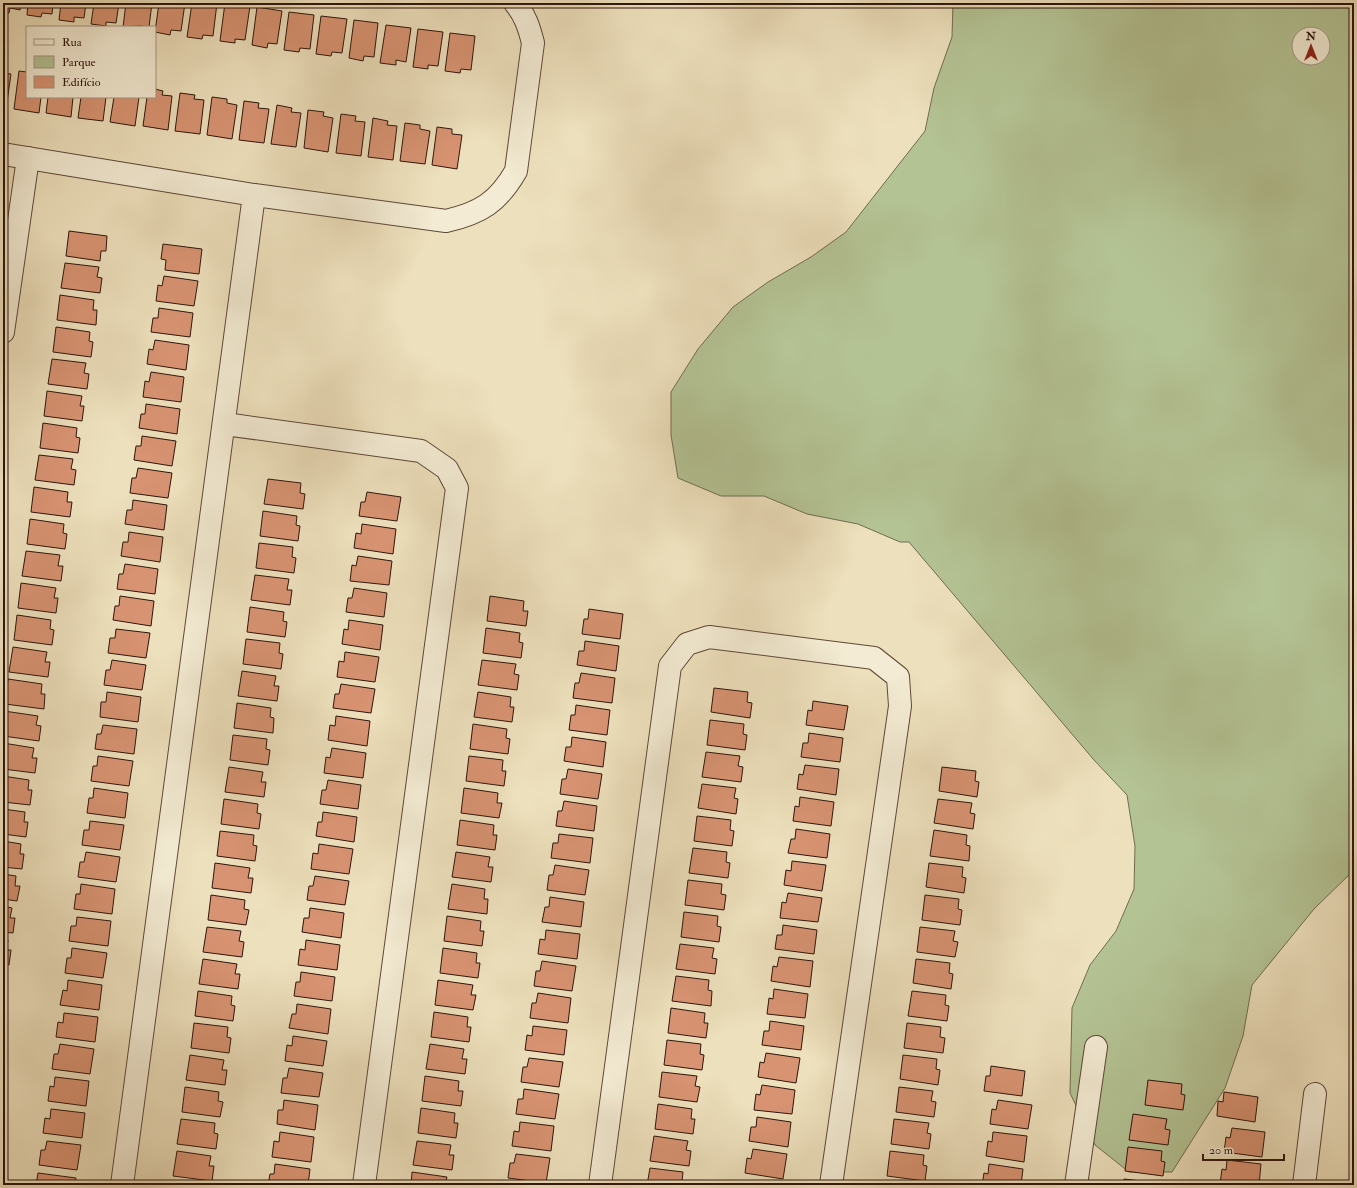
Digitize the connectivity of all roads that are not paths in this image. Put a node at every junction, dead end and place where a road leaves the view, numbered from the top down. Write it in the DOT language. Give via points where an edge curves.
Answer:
graph roads {
  1 [pos="515,3"];
  2 [pos="3,154"];
  3 [pos="28,158"];
  4 [pos="254,195"];
  5 [pos="3,332"];
  6 [pos="225,424"];
  7 [pos="1096,1047"];
  8 [pos="1315,1094"];
  9 [pos="122,1185"];
  10 [pos="364,1185"];
  11 [pos="600,1185"];
  12 [pos="831,1185"];
  13 [pos="1076,1185"];
  14 [pos="1304,1185"];
  1 -- 4 [label="street" via="523,12 533,43 516,171 494,200 463,217 446,221"];
  2 -- 3 [label="street"];
  3 -- 4 [label="street"];
  3 -- 5 [label="street"];
  4 -- 6 [label="street"];
  6 -- 9 [label="street"];
  6 -- 10 [label="street" via="420,451 447,469 457,488"];
  7 -- 13 [label="street"];
  8 -- 14 [label="street"];
  11 -- 12 [label="street" via="670,666 687,644 709,637 874,658 898,677 900,706"];
}
